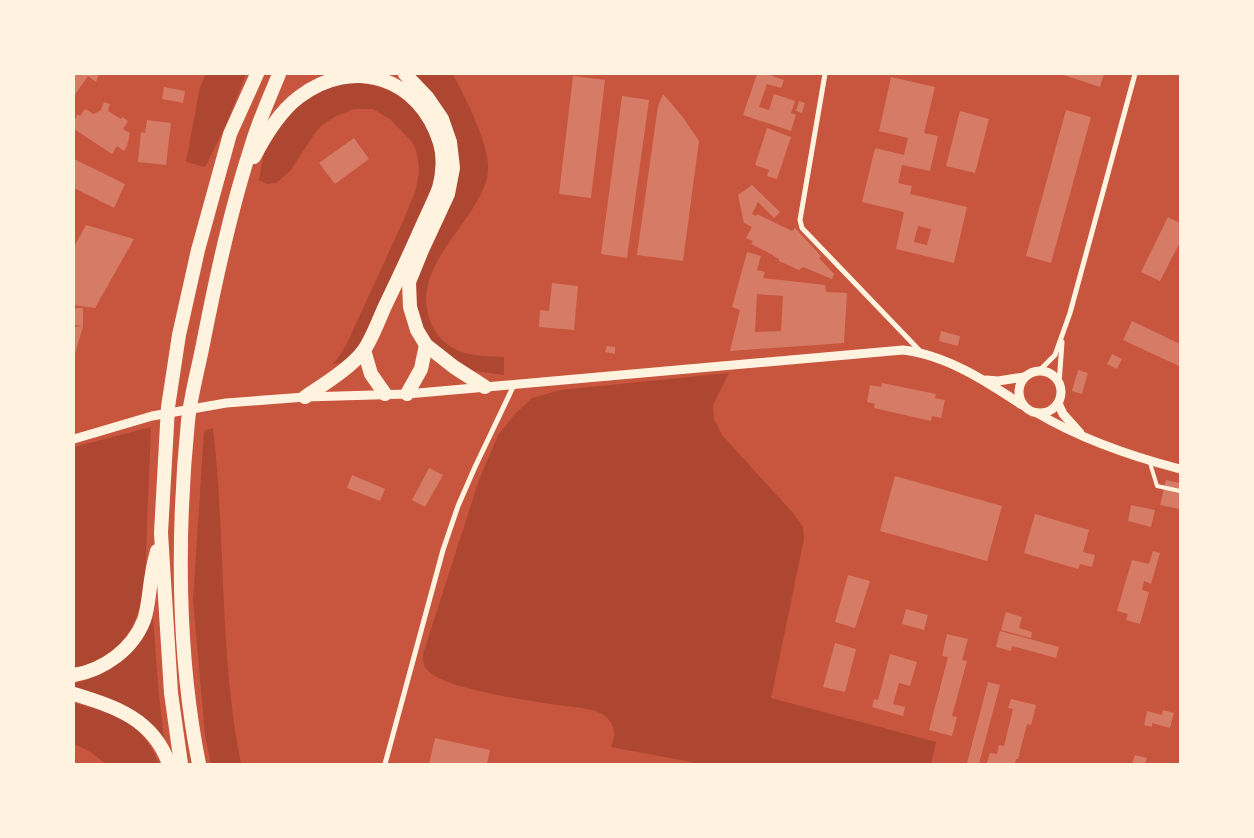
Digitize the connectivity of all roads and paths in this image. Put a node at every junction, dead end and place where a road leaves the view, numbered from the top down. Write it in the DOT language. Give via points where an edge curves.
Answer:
graph roads {
  1 [pos="257,74"];
  2 [pos="279,74"];
  3 [pos="405,74"];
  4 [pos="825,74"];
  5 [pos="1135,74"];
  6 [pos="253,149"];
  7 [pos="1062,336"];
  8 [pos="426,345"];
  9 [pos="364,350"];
  10 [pos="921,352"];
  11 [pos="1040,370"];
  12 [pos="1024,377"];
  13 [pos="983,379"];
  14 [pos="514,384"];
  15 [pos="1060,384"];
  16 [pos="485,387"];
  17 [pos="385,394"];
  18 [pos="407,394"];
  19 [pos="305,397"];
  20 [pos="1058,403"];
  21 [pos="1022,404"];
  22 [pos="1037,413"];
  23 [pos="1082,435"];
  24 [pos="74,439"];
  25 [pos="1149,460"];
  26 [pos="1180,469"];
  27 [pos="1180,491"];
  28 [pos="161,533"];
  29 [pos="74,675"];
  30 [pos="74,694"];
  31 [pos="169,764"];
  32 [pos="181,764"];
  33 [pos="199,764"];
  34 [pos="385,764"];
  1 -- 28 [label="highway" via="230,134 179,334 168,407"];
  2 -- 6 [label="highway"];
  3 -- 8 [label="highway" via="442,119 450,142 452,168 448,194 409,282 410,307"];
  4 -- 10 [label="street" via="800,220 802,228"];
  5 -- 7 [label="street"];
  6 -- 9 [label="highway" via="298,97 323,81 356,74 382,79 407,92 422,105 433,124 440,144 440,186"];
  6 -- 33 [label="highway" via="220,258 188,420 182,537 183,641"];
  7 -- 11 [label="street" via="1054,356"];
  7 -- 15 [label="street"];
  8 -- 16 [label="highway"];
  8 -- 18 [label="highway" via="421,369"];
  9 -- 17 [label="highway" via="371,374"];
  9 -- 19 [label="highway" via="336,376"];
  10 -- 13 [label="street"];
  10 -- 14 [label="street" via="903,350"];
  11 -- 12 [label="street"];
  11 -- 15 [label="street" via="1052,374"];
  12 -- 13 [label="street" via="998,381"];
  12 -- 21 [label="street" via="1018,390"];
  13 -- 21 [label="street"];
  14 -- 16 [label="street"];
  14 -- 34 [label="street" via="468,483 443,550"];
  15 -- 20 [label="street"];
  16 -- 18 [label="street"];
  17 -- 18 [label="street"];
  17 -- 19 [label="street"];
  19 -- 24 [label="street" via="226,403 152,416"];
  20 -- 22 [label="street" via="1051,410"];
  20 -- 23 [label="street" via="1063,414"];
  21 -- 22 [label="street"];
  22 -- 23 [label="street" via="1063,429"];
  23 -- 25 [label="street"];
  25 -- 26 [label="street"];
  25 -- 27 [label="lane" via="1157,486"];
  28 -- 29 [label="highway" via="144,620 134,638 103,666"];
  28 -- 32 [label="highway" via="171,693"];
  30 -- 31 [label="highway" via="108,705 139,722 163,748"];
}
